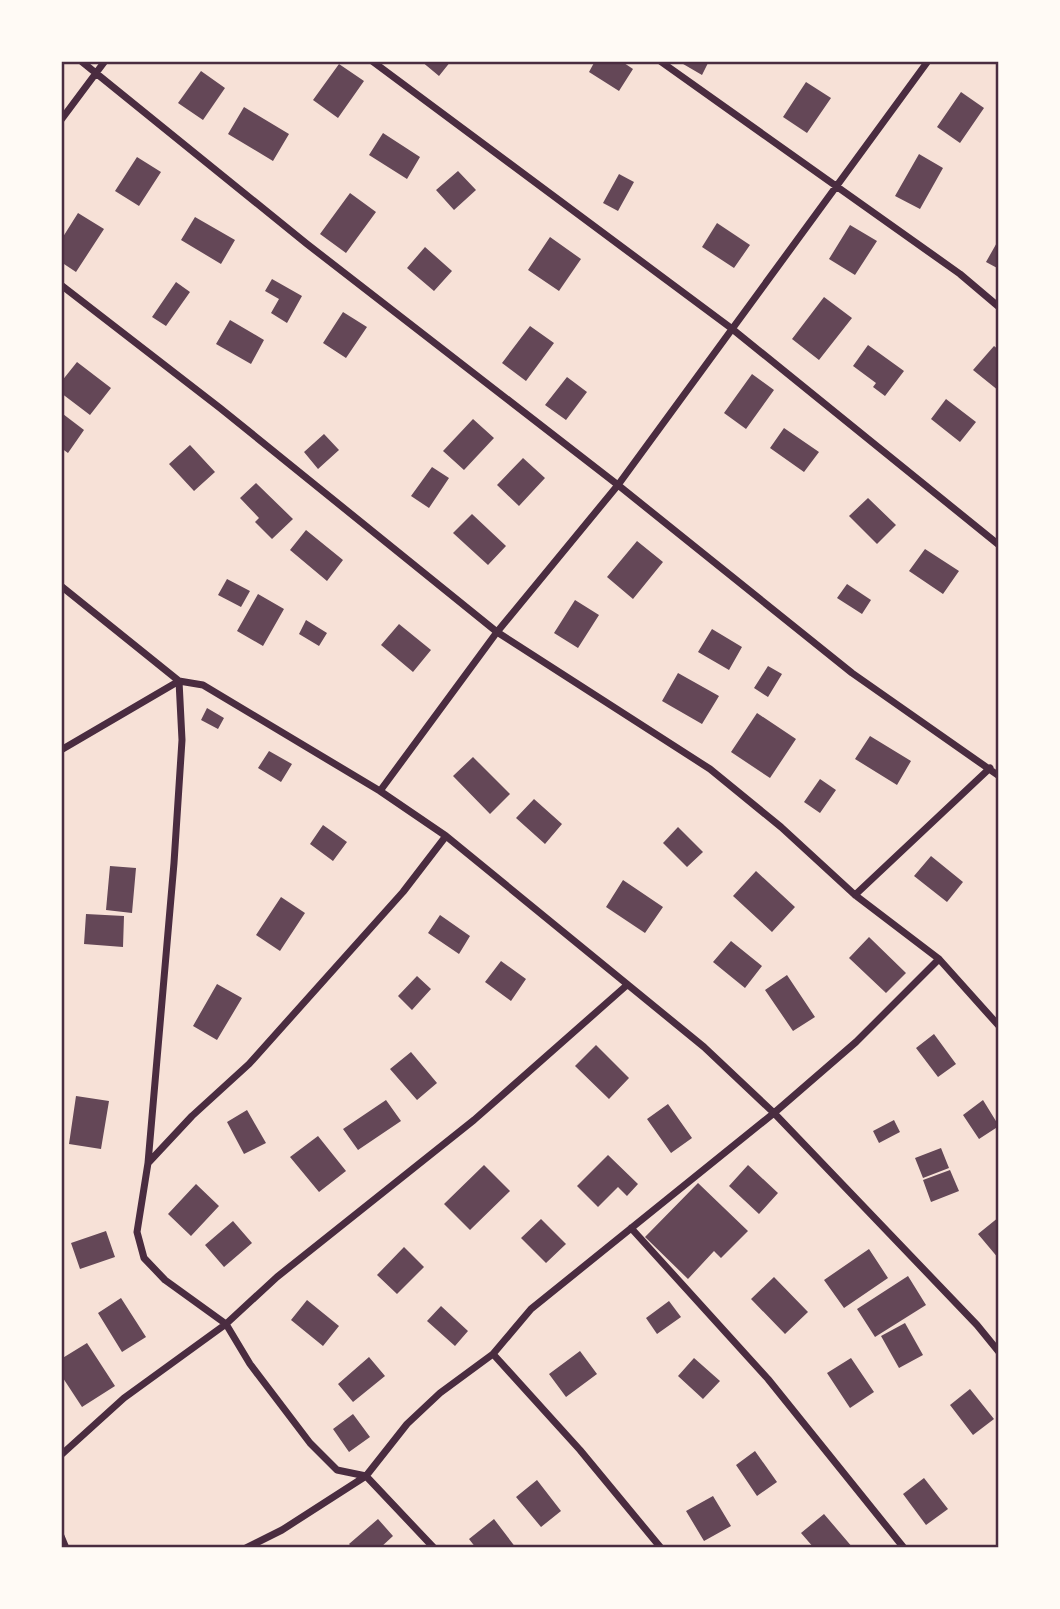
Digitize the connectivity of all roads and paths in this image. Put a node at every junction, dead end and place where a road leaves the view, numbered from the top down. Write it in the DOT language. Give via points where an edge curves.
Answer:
graph roads {
  1 [pos="81,61"];
  2 [pos="105,61"];
  3 [pos="372,61"];
  4 [pos="660,61"];
  5 [pos="928,61"];
  6 [pos="96,73"];
  7 [pos="61,120"];
  8 [pos="837,186"];
  9 [pos="61,285"];
  10 [pos="999,307"];
  11 [pos="731,328"];
  12 [pos="618,485"];
  13 [pos="999,545"];
  14 [pos="61,586"];
  15 [pos="497,632"];
  16 [pos="179,681"];
  17 [pos="61,750"];
  18 [pos="990,768"];
  19 [pos="999,776"];
  20 [pos="380,791"];
  21 [pos="446,836"];
  22 [pos="855,895"];
  23 [pos="939,959"];
  24 [pos="627,985"];
  25 [pos="999,1026"];
  26 [pos="774,1113"];
  27 [pos="148,1163"];
  28 [pos="631,1228"];
  29 [pos="226,1324"];
  30 [pos="999,1352"];
  31 [pos="493,1354"];
  32 [pos="61,1455"];
  33 [pos="366,1476"];
  34 [pos="61,1536"];
  35 [pos="66,1548"];
  36 [pos="246,1548"];
  37 [pos="434,1548"];
  38 [pos="661,1548"];
  39 [pos="904,1548"];
  1 -- 6 [label="street"];
  2 -- 6 [label="street"];
  3 -- 11 [label="street"];
  4 -- 8 [label="street"];
  5 -- 8 [label="street"];
  6 -- 7 [label="street"];
  6 -- 12 [label="street" via="307,244"];
  8 -- 10 [label="street"];
  8 -- 11 [label="street"];
  9 -- 15 [label="street"];
  11 -- 12 [label="street"];
  11 -- 13 [label="street"];
  12 -- 15 [label="street"];
  12 -- 18 [label="street" via="852,673"];
  14 -- 16 [label="street"];
  15 -- 20 [label="street"];
  15 -- 22 [label="street" via="709,769"];
  16 -- 17 [label="street"];
  16 -- 20 [label="street" via="204,685"];
  16 -- 27 [label="street" via="182,740"];
  18 -- 19 [label="street"];
  18 -- 22 [label="street"];
  20 -- 21 [label="street"];
  21 -- 24 [label="street"];
  21 -- 27 [label="street" via="249,1064"];
  22 -- 23 [label="street"];
  23 -- 25 [label="street"];
  23 -- 26 [label="street" via="856,1042"];
  24 -- 26 [label="street" via="704,1047"];
  24 -- 29 [label="street" via="474,1120 276,1277"];
  26 -- 28 [label="street"];
  26 -- 30 [label="street"];
  27 -- 29 [label="street" via="137,1232 144,1258 165,1280"];
  28 -- 31 [label="street" via="531,1309"];
  28 -- 39 [label="street" via="768,1379"];
  29 -- 32 [label="street" via="124,1398"];
  29 -- 33 [label="street" via="310,1443 337,1470"];
  31 -- 33 [label="street" via="407,1424"];
  31 -- 38 [label="street"];
  33 -- 36 [label="street"];
  33 -- 37 [label="street"];
  34 -- 35 [label="street"];
}
